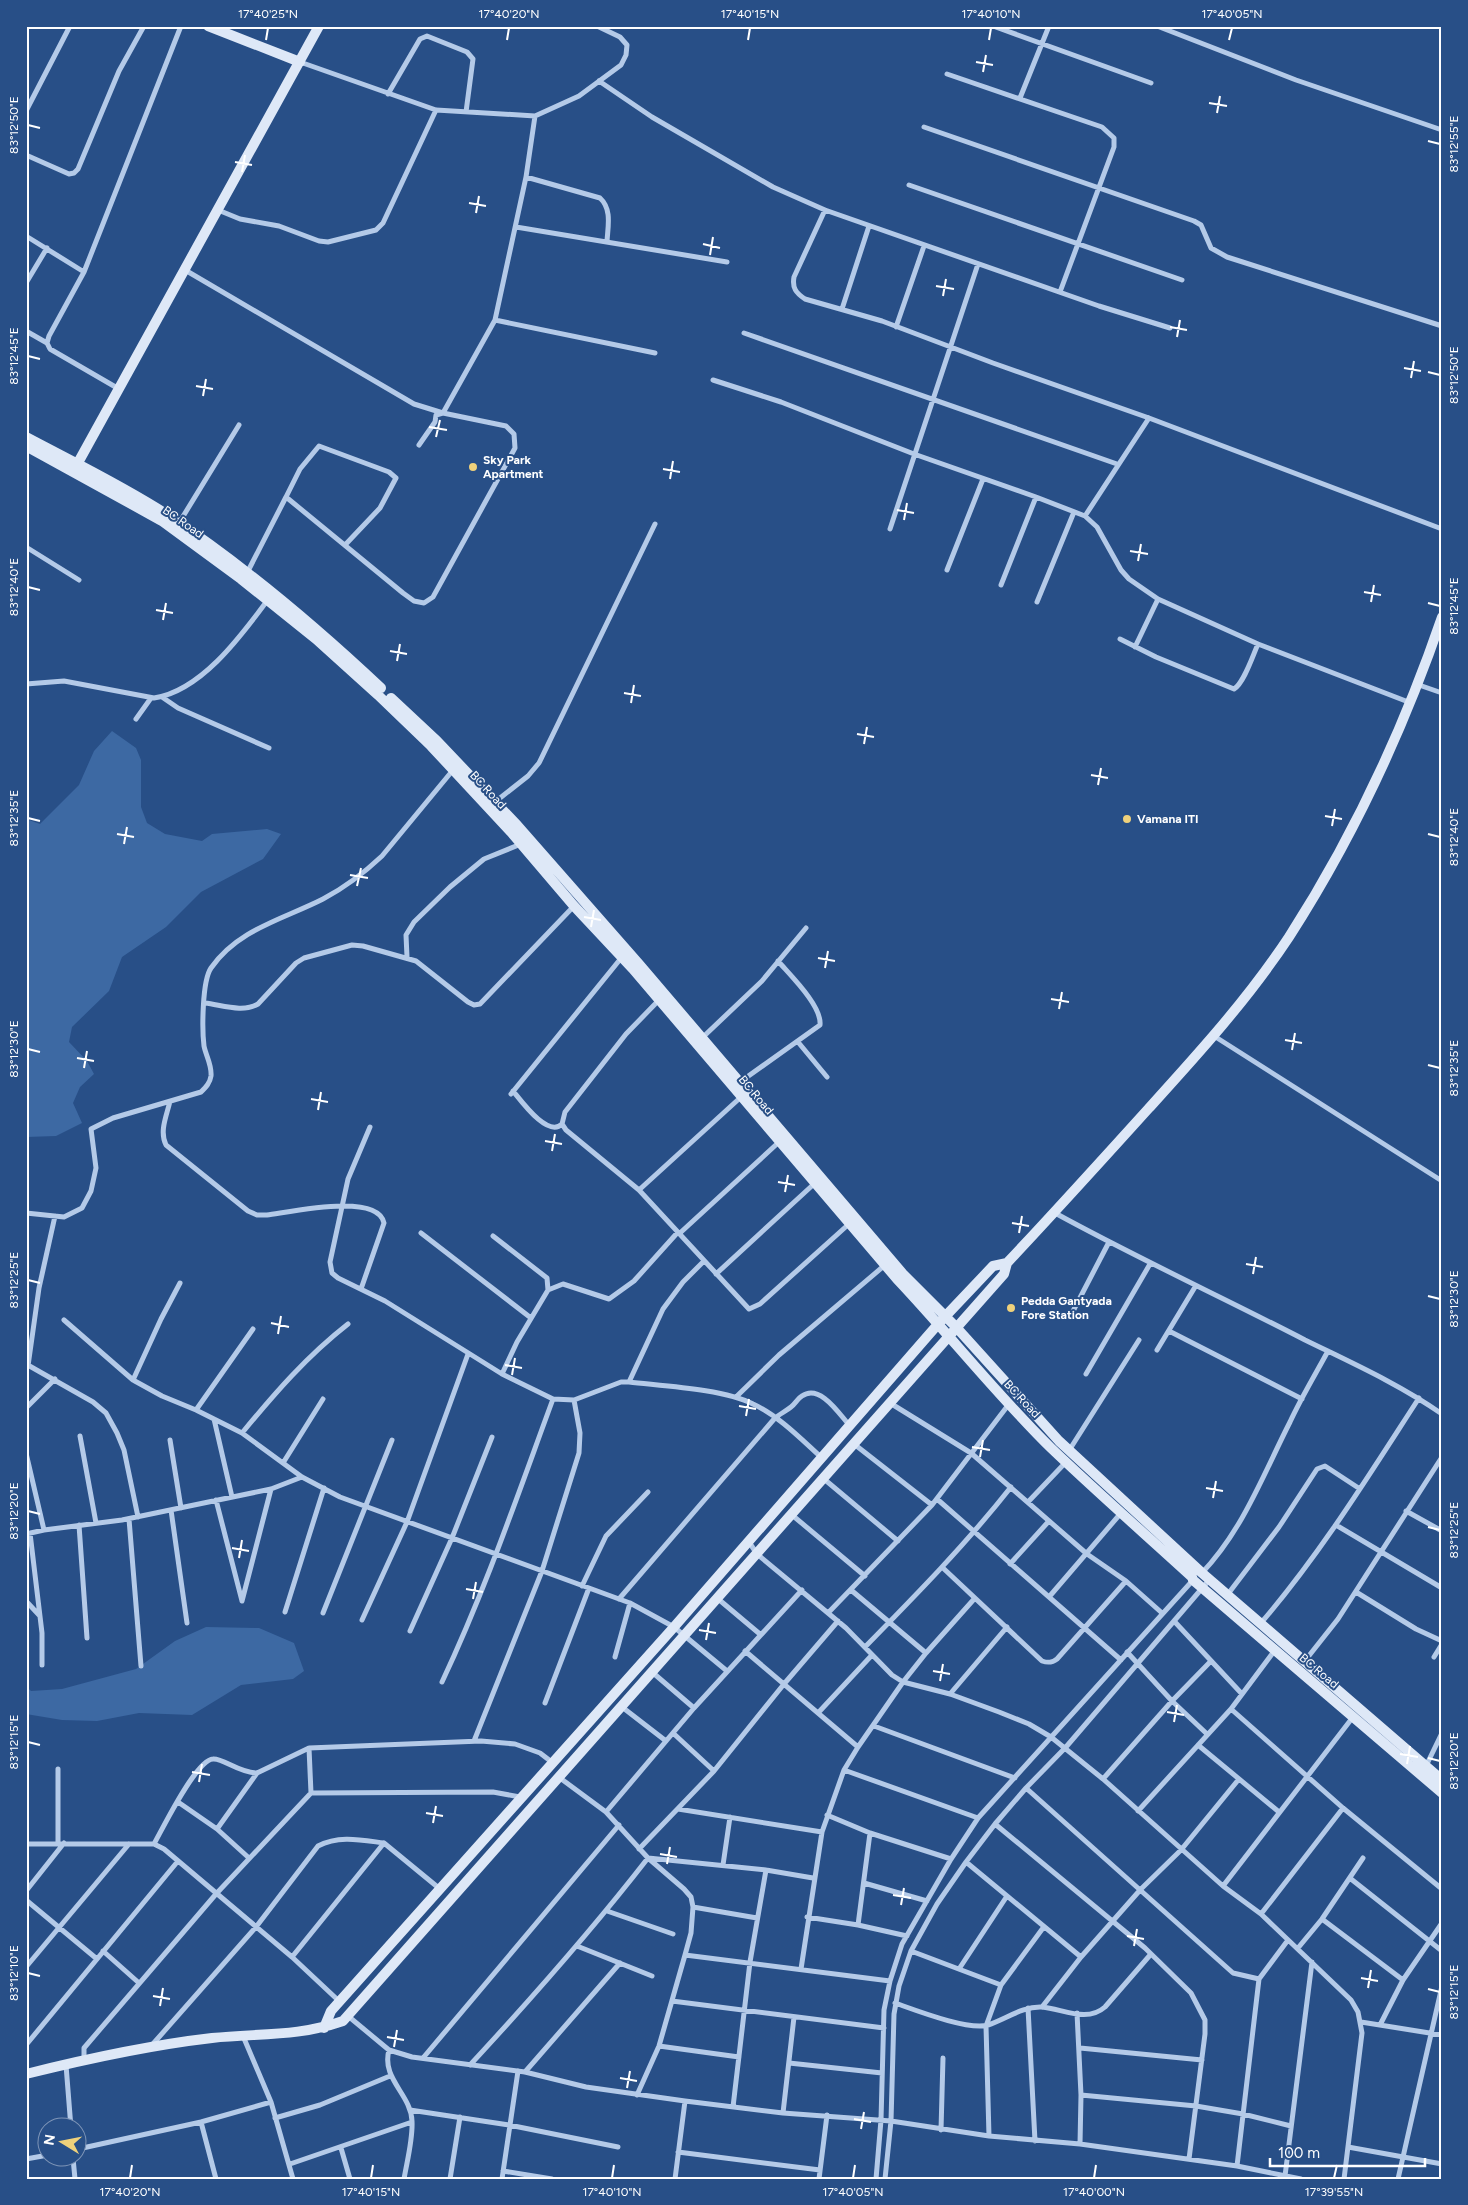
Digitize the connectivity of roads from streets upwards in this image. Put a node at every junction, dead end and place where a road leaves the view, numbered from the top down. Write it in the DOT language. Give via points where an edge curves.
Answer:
graph roads {
  1 [pos="70,26"];
  2 [pos="144,26"];
  3 [pos="180,26"];
  4 [pos="208,26"];
  5 [pos="319,26"];
  6 [pos="598,26"];
  7 [pos="992,26"];
  8 [pos="1049,26"];
  9 [pos="1157,26"];
  10 [pos="1043,44"];
  11 [pos="300,62"];
  12 [pos="947,74"];
  13 [pos="599,81"];
  14 [pos="1151,82"];
  15 [pos="388,94"];
  16 [pos="1020,98"];
  17 [pos="436,110"];
  18 [pos="26,111"];
  19 [pos="466,112"];
  20 [pos="535,116"];
  21 [pos="924,127"];
  22 [pos="1442,130"];
  23 [pos="26,154"];
  24 [pos="526,177"];
  25 [pos="909,184"];
  26 [pos="1099,188"];
  27 [pos="218,210"];
  28 [pos="825,210"];
  29 [pos="869,226"];
  30 [pos="516,227"];
  31 [pos="26,236"];
  32 [pos="607,242"];
  33 [pos="1078,244"];
  34 [pos="924,246"];
  35 [pos="47,248"];
  36 [pos="727,262"];
  37 [pos="978,264"];
  38 [pos="185,270"];
  39 [pos="84,272"];
  40 [pos="1182,280"];
  41 [pos="26,283"];
  42 [pos="1060,292"];
  43 [pos="842,310"];
  44 [pos="495,320"];
  45 [pos="896,326"];
  46 [pos="1442,326"];
  47 [pos="1170,328"];
  48 [pos="26,331"];
  49 [pos="744,333"];
  50 [pos="47,343"];
  51 [pos="950,347"];
  52 [pos="655,353"];
  53 [pos="713,380"];
  54 [pos="119,389"];
  55 [pos="932,399"];
  56 [pos="443,413"];
  57 [pos="1149,418"];
  58 [pos="239,425"];
  59 [pos="26,437"];
  60 [pos="419,445"];
  61 [pos="26,446"];
  62 [pos="914,454"];
  63 [pos="1117,464"];
  64 [pos="76,468"];
  65 [pos="983,479"];
  66 [pos="1036,496"];
  67 [pos="286,497"];
  68 [pos="1074,512"];
  69 [pos="1085,516"];
  70 [pos="179,524"];
  71 [pos="655,524"];
  72 [pos="890,529"];
  73 [pos="1442,530"];
  74 [pos="345,545"];
  75 [pos="26,547"];
  76 [pos="947,570"];
  77 [pos="244,576"];
  78 [pos="79,580"];
  79 [pos="1001,585"];
  80 [pos="1158,598"];
  81 [pos="267,600"];
  82 [pos="1038,602"];
  83 [pos="1442,617"];
  84 [pos="1120,639"];
  85 [pos="1258,644"];
  86 [pos="1134,647"];
  87 [pos="26,684"];
  88 [pos="1419,685"];
  89 [pos="1442,693"];
  90 [pos="162,697"];
  91 [pos="151,698"];
  92 [pos="1411,703"];
  93 [pos="136,718"];
  94 [pos="269,748"];
  95 [pos="456,768"];
  96 [pos="494,802"];
  97 [pos="521,844"];
  98 [pos="577,903"];
  99 [pos="806,928"];
  100 [pos="407,957"];
  101 [pos="622,957"];
  102 [pos="778,961"];
  103 [pos="664,1002"];
  104 [pos="205,1003"];
  105 [pos="1214,1036"];
  106 [pos="702,1038"];
  107 [pos="798,1042"];
  108 [pos="828,1077"];
  109 [pos="740,1082"];
  110 [pos="741,1097"];
  111 [pos="170,1101"];
  112 [pos="562,1124"];
  113 [pos="370,1127"];
  114 [pos="779,1142"];
  115 [pos="1442,1181"];
  116 [pos="815,1183"];
  117 [pos="639,1190"];
  118 [pos="342,1206"];
  119 [pos="1054,1212"];
  120 [pos="26,1213"];
  121 [pos="55,1216"];
  122 [pos="850,1224"];
  123 [pos="421,1233"];
  124 [pos="680,1233"];
  125 [pos="493,1236"];
  126 [pos="1109,1242"];
  127 [pos="704,1261"];
  128 [pos="1007,1263"];
  129 [pos="1150,1264"];
  130 [pos="885,1265"];
  131 [pos="716,1274"];
  132 [pos="180,1283"];
  133 [pos="1195,1286"];
  134 [pos="361,1289"];
  135 [pos="548,1290"];
  136 [pos="1071,1315"];
  137 [pos="531,1318"];
  138 [pos="64,1320"];
  139 [pos="942,1320"];
  140 [pos="348,1324"];
  141 [pos="253,1329"];
  142 [pos="953,1331"];
  143 [pos="1169,1331"];
  144 [pos="1139,1340"];
  145 [pos="1158,1350"];
  146 [pos="1328,1351"];
  147 [pos="468,1354"];
  148 [pos="27,1365"];
  149 [pos="502,1374"];
  150 [pos="1086,1374"];
  151 [pos="56,1379"];
  152 [pos="133,1380"];
  153 [pos="629,1382"];
  154 [pos="736,1397"];
  155 [pos="1302,1398"];
  156 [pos="1419,1398"];
  157 [pos="322,1399"];
  158 [pos="553,1399"];
  159 [pos="574,1400"];
  160 [pos="890,1403"];
  161 [pos="1009,1404"];
  162 [pos="26,1408"];
  163 [pos="196,1410"];
  164 [pos="1442,1414"];
  165 [pos="775,1418"];
  166 [pos="214,1419"];
  167 [pos="850,1426"];
  168 [pos="242,1433"];
  169 [pos="80,1436"];
  170 [pos="492,1437"];
  171 [pos="170,1440"];
  172 [pos="392,1440"];
  173 [pos="854,1444"];
  174 [pos="1070,1449"];
  175 [pos="971,1453"];
  176 [pos="26,1454"];
  177 [pos="1442,1457"];
  178 [pos="822,1458"];
  179 [pos="1066,1462"];
  180 [pos="283,1463"];
  181 [pos="1436,1466"];
  182 [pos="1442,1470"];
  183 [pos="302,1477"];
  184 [pos="824,1479"];
  185 [pos="1011,1487"];
  186 [pos="324,1488"];
  187 [pos="1360,1488"];
  188 [pos="271,1489"];
  189 [pos="648,1492"];
  190 [pos="232,1497"];
  191 [pos="937,1499"];
  192 [pos="216,1500"];
  193 [pos="1028,1502"];
  194 [pos="932,1505"];
  195 [pos="364,1507"];
  196 [pos="181,1508"];
  197 [pos="171,1510"];
  198 [pos="1406,1510"];
  199 [pos="1121,1514"];
  200 [pos="792,1515"];
  201 [pos="138,1517"];
  202 [pos="129,1519"];
  203 [pos="1049,1521"];
  204 [pos="407,1522"];
  205 [pos="96,1523"];
  206 [pos="79,1525"];
  207 [pos="1336,1526"];
  208 [pos="44,1530"];
  209 [pos="1442,1531"];
  210 [pos="974,1533"];
  211 [pos="28,1534"];
  212 [pos="452,1538"];
  213 [pos="898,1541"];
  214 [pos="749,1542"];
  215 [pos="1380,1552"];
  216 [pos="496,1554"];
  217 [pos="756,1554"];
  218 [pos="1087,1554"];
  219 [pos="1010,1564"];
  220 [pos="943,1568"];
  221 [pos="542,1571"];
  222 [pos="865,1576"];
  223 [pos="1193,1580"];
  224 [pos="1205,1580"];
  225 [pos="1126,1582"];
  226 [pos="582,1586"];
  227 [pos="589,1588"];
  228 [pos="1442,1588"];
  229 [pos="802,1590"];
  230 [pos="851,1590"];
  231 [pos="1356,1592"];
  232 [pos="1228,1594"];
  233 [pos="1049,1596"];
  234 [pos="718,1598"];
  235 [pos="975,1598"];
  236 [pos="619,1599"];
  237 [pos="26,1601"];
  238 [pos="630,1603"];
  239 [pos="285,1612"];
  240 [pos="322,1613"];
  241 [pos="828,1613"];
  242 [pos="1162,1613"];
  243 [pos="40,1615"];
  244 [pos="362,1620"];
  245 [pos="838,1621"];
  246 [pos="890,1621"];
  247 [pos="1174,1621"];
  248 [pos="187,1623"];
  249 [pos="1261,1623"];
  250 [pos="674,1627"];
  251 [pos="1008,1627"];
  252 [pos="1085,1628"];
  253 [pos="410,1631"];
  254 [pos="684,1635"];
  255 [pos="761,1635"];
  256 [pos="87,1638"];
  257 [pos="1442,1642"];
  258 [pos="865,1647"];
  259 [pos="1276,1649"];
  260 [pos="745,1651"];
  261 [pos="1127,1652"];
  262 [pos="926,1653"];
  263 [pos="872,1655"];
  264 [pos="615,1657"];
  265 [pos="1434,1657"];
  266 [pos="1121,1660"];
  267 [pos="1211,1661"];
  268 [pos="1305,1661"];
  269 [pos="42,1664"];
  270 [pos="1136,1664"];
  271 [pos="141,1666"];
  272 [pos="727,1671"];
  273 [pos="1298,1671"];
  274 [pos="652,1672"];
  275 [pos="442,1682"];
  276 [pos="903,1682"];
  277 [pos="784,1684"];
  278 [pos="950,1694"];
  279 [pos="1242,1694"];
  280 [pos="1172,1701"];
  281 [pos="545,1703"];
  282 [pos="622,1707"];
  283 [pos="694,1708"];
  284 [pos="1231,1709"];
  285 [pos="818,1713"];
  286 [pos="1354,1716"];
  287 [pos="874,1726"];
  288 [pos="673,1733"];
  289 [pos="1442,1733"];
  290 [pos="1207,1734"];
  291 [pos="1051,1737"];
  292 [pos="474,1741"];
  293 [pos="666,1741"];
  294 [pos="1198,1745"];
  295 [pos="858,1747"];
  296 [pos="309,1748"];
  297 [pos="1066,1748"];
  298 [pos="553,1763"];
  299 [pos="1426,1766"];
  300 [pos="58,1769"];
  301 [pos="844,1770"];
  302 [pos="714,1771"];
  303 [pos="257,1773"];
  304 [pos="1308,1775"];
  305 [pos="560,1778"];
  306 [pos="1016,1778"];
  307 [pos="1103,1779"];
  308 [pos="1239,1779"];
  309 [pos="1442,1780"];
  310 [pos="1026,1788"];
  311 [pos="311,1793"];
  312 [pos="1442,1793"];
  313 [pos="520,1797"];
  314 [pos="178,1802"];
  315 [pos="1343,1808"];
  316 [pos="678,1809"];
  317 [pos="1138,1811"];
  318 [pos="606,1812"];
  319 [pos="1279,1812"];
  320 [pos="827,1815"];
  321 [pos="730,1817"];
  322 [pos="978,1818"];
  323 [pos="995,1824"];
  324 [pos="619,1825"];
  325 [pos="217,1829"];
  326 [pos="822,1832"];
  327 [pos="870,1833"];
  328 [pos="384,1843"];
  329 [pos="26,1844"];
  330 [pos="58,1844"];
  331 [pos="64,1844"];
  332 [pos="129,1844"];
  333 [pos="154,1844"];
  334 [pos="640,1849"];
  335 [pos="1181,1850"];
  336 [pos="250,1858"];
  337 [pos="648,1858"];
  338 [pos="1363,1858"];
  339 [pos="951,1859"];
  340 [pos="178,1861"];
  341 [pos="966,1862"];
  342 [pos="724,1865"];
  343 [pos="766,1870"];
  344 [pos="814,1878"];
  345 [pos="1350,1879"];
  346 [pos="864,1883"];
  347 [pos="1223,1886"];
  348 [pos="1442,1889"];
  349 [pos="440,1890"];
  350 [pos="1141,1890"];
  351 [pos="26,1891"];
  352 [pos="216,1894"];
  353 [pos="1007,1896"];
  354 [pos="26,1900"];
  355 [pos="927,1901"];
  356 [pos="693,1907"];
  357 [pos="607,1911"];
  358 [pos="1261,1914"];
  359 [pos="757,1918"];
  360 [pos="807,1918"];
  361 [pos="1322,1919"];
  362 [pos="1112,1922"];
  363 [pos="1442,1923"];
  364 [pos="858,1925"];
  365 [pos="256,1927"];
  366 [pos="60,1928"];
  367 [pos="1043,1928"];
  368 [pos="673,1934"];
  369 [pos="907,1936"];
  370 [pos="1288,1940"];
  371 [pos="1429,1941"];
  372 [pos="577,1946"];
  373 [pos="1298,1948"];
  374 [pos="104,1951"];
  375 [pos="911,1951"];
  376 [pos="1442,1951"];
  377 [pos="685,1954"];
  378 [pos="1151,1954"];
  379 [pos="292,1957"];
  380 [pos="1081,1957"];
  381 [pos="97,1959"];
  382 [pos="750,1962"];
  383 [pos="1312,1962"];
  384 [pos="620,1963"];
  385 [pos="26,1968"];
  386 [pos="800,1969"];
  387 [pos="959,1969"];
  388 [pos="652,1976"];
  389 [pos="1259,1979"];
  390 [pos="1402,1980"];
  391 [pos="890,1981"];
  392 [pos="139,1984"];
  393 [pos="1002,1985"];
  394 [pos="1442,1986"];
  395 [pos="672,2000"];
  396 [pos="340,2002"];
  397 [pos="895,2003"];
  398 [pos="1042,2007"];
  399 [pos="1028,2008"];
  400 [pos="743,2011"];
  401 [pos="1077,2013"];
  402 [pos="348,2016"];
  403 [pos="794,2017"];
  404 [pos="1361,2022"];
  405 [pos="1380,2025"];
  406 [pos="986,2026"];
  407 [pos="324,2028"];
  408 [pos="884,2028"];
  409 [pos="1431,2032"];
  410 [pos="243,2035"];
  411 [pos="1442,2035"];
  412 [pos="26,2045"];
  413 [pos="659,2046"];
  414 [pos="1080,2048"];
  415 [pos="149,2049"];
  416 [pos="389,2050"];
  417 [pos="739,2057"];
  418 [pos="423,2058"];
  419 [pos="943,2058"];
  420 [pos="84,2060"];
  421 [pos="1202,2060"];
  422 [pos="789,2063"];
  423 [pos="66,2064"];
  424 [pos="470,2064"];
  425 [pos="518,2071"];
  426 [pos="525,2072"];
  427 [pos="26,2074"];
  428 [pos="882,2074"];
  429 [pos="390,2076"];
  430 [pos="635,2095"];
  431 [pos="1081,2096"];
  432 [pos="685,2101"];
  433 [pos="271,2102"];
  434 [pos="1196,2106"];
  435 [pos="733,2107"];
  436 [pos="410,2110"];
  437 [pos="782,2112"];
  438 [pos="1243,2114"];
  439 [pos="827,2115"];
  440 [pos="460,2117"];
  441 [pos="70,2118"];
  442 [pos="275,2118"];
  443 [pos="881,2120"];
  444 [pos="201,2122"];
  445 [pos="412,2122"];
  446 [pos="891,2122"];
  447 [pos="510,2126"];
  448 [pos="1291,2126"];
  449 [pos="941,2130"];
  450 [pos="989,2136"];
  451 [pos="1035,2141"];
  452 [pos="1080,2144"];
  453 [pos="88,2147"];
  454 [pos="618,2147"];
  455 [pos="1348,2147"];
  456 [pos="340,2148"];
  457 [pos="678,2152"];
  458 [pos="1402,2158"];
  459 [pos="1189,2159"];
  460 [pos="290,2164"];
  461 [pos="1442,2164"];
  462 [pos="1237,2166"];
  463 [pos="820,2170"];
  464 [pos="504,2171"];
  465 [pos="1285,2176"];
  466 [pos="548,2178"];
  467 [pos="216,2179"];
  468 [pos="293,2179"];
  469 [pos="350,2179"];
  470 [pos="404,2179"];
  471 [pos="450,2179"];
  472 [pos="502,2179"];
  473 [pos="675,2179"];
  474 [pos="819,2179"];
  475 [pos="876,2179"];
  476 [pos="885,2179"];
  477 [pos="1301,2179"];
  478 [pos="1344,2179"];
  479 [pos="1398,2179"];
  1 -- 18 [label="street"];
  2 -- 23 [label="street" via="119,71 78,169 69,174"];
  3 -- 39 [label="street"];
  4 -- 11 [label="street"];
  5 -- 11 [label="street"];
  6 -- 13 [label="street" via="627,44 621,65"];
  7 -- 10 [label="street"];
  8 -- 10 [label="street"];
  9 -- 22 [label="street" via="1219,52"];
  10 -- 14 [label="street"];
  10 -- 16 [label="street"];
  11 -- 15 [label="street"];
  11 -- 27 [label="street"];
  12 -- 16 [label="street"];
  13 -- 20 [label="street" via="579,96"];
  13 -- 28 [label="street" via="652,117 773,187"];
  15 -- 17 [label="street"];
  15 -- 19 [label="street" via="420,39 426,36 471,55 474,64"];
  16 -- 26 [label="street" via="1110,132 1114,146"];
  17 -- 19 [label="street"];
  17 -- 27 [label="street" via="383,223 376,230 328,242 319,241 279,226 240,219"];
  19 -- 20 [label="street"];
  20 -- 24 [label="street"];
  21 -- 26 [label="street"];
  24 -- 30 [label="street"];
  24 -- 32 [label="street" via="600,198 608,212"];
  25 -- 33 [label="street"];
  26 -- 33 [label="street"];
  26 -- 46 [label="street" via="1194,221 1201,225 1212,248 1227,257"];
  27 -- 38 [label="street"];
  28 -- 29 [label="street"];
  28 -- 43 [label="street" via="793,284 796,293 805,299"];
  29 -- 34 [label="street"];
  29 -- 43 [label="street"];
  30 -- 32 [label="street"];
  30 -- 44 [label="street"];
  31 -- 35 [label="street"];
  32 -- 36 [label="street"];
  33 -- 40 [label="street"];
  33 -- 42 [label="street"];
  34 -- 37 [label="street"];
  34 -- 45 [label="street"];
  35 -- 39 [label="street"];
  35 -- 41 [label="street"];
  37 -- 42 [label="street"];
  37 -- 51 [label="street"];
  38 -- 54 [label="street"];
  38 -- 56 [label="street" via="414,404"];
  39 -- 50 [label="street"];
  42 -- 47 [label="street"];
  43 -- 45 [label="street"];
  44 -- 52 [label="street"];
  44 -- 56 [label="street"];
  45 -- 51 [label="street"];
  48 -- 50 [label="street"];
  49 -- 55 [label="street"];
  50 -- 54 [label="street" via="50,349"];
  51 -- 55 [label="street"];
  51 -- 57 [label="street"];
  53 -- 62 [label="street" via="781,402"];
  54 -- 64 [label="street"];
  55 -- 62 [label="street"];
  55 -- 63 [label="street"];
  56 -- 60 [label="street" via="436,414 435,422"];
  56 -- 74 [label="street" via="506,426 514,434 516,448 433,597 424,603 414,601"];
  57 -- 63 [label="street"];
  57 -- 73 [label="street"];
  58 -- 70 [label="street"];
  59 -- 64 [label="street, BC Road"];
  61 -- 64 [label="street, BC Road"];
  62 -- 65 [label="street"];
  62 -- 72 [label="street"];
  63 -- 69 [label="street"];
  64 -- 70 [label="street, BC Road" via="130,492"];
  64 -- 77 [label="street, BC Road"];
  65 -- 66 [label="street"];
  65 -- 76 [label="street"];
  66 -- 68 [label="street"];
  66 -- 79 [label="street"];
  67 -- 74 [label="street"];
  67 -- 74 [label="street" via="300,469 319,446 389,472 396,478 380,508"];
  67 -- 77 [label="street"];
  68 -- 69 [label="street"];
  68 -- 82 [label="street"];
  69 -- 80 [label="street" via="1097,527 1125,574"];
  70 -- 77 [label="street, BC Road"];
  71 -- 96 [label="street" via="540,763"];
  75 -- 78 [label="street"];
  77 -- 81 [label="street, BC Road"];
  77 -- 95 [label="street, BC Road" via="320,631 437,741"];
  80 -- 85 [label="street"];
  80 -- 86 [label="street"];
  81 -- 90 [label="street" via="215,664"];
  81 -- 95 [label="street, BC Road" via="316,639"];
  83 -- 88 [label="street"];
  84 -- 86 [label="street"];
  85 -- 86 [label="street" via="1234,689"];
  85 -- 92 [label="street"];
  87 -- 91 [label="street" via="64,681"];
  88 -- 89 [label="street"];
  88 -- 92 [label="street"];
  90 -- 91 [label="street"];
  90 -- 94 [label="street" via="178,708"];
  91 -- 93 [label="street"];
  92 -- 105 [label="street" via="1341,851 1293,931"];
  95 -- 96 [label="street, BC Road"];
  95 -- 97 [label="street, BC Road"];
  95 -- 104 [label="street" via="371,866 324,898 248,933 217,960 206,980"];
  96 -- 98 [label="street, BC Road" via="517,825"];
  97 -- 98 [label="street, BC Road"];
  97 -- 100 [label="street" via="484,859 421,915 406,935"];
  98 -- 100 [label="street" via="480,1004 468,1002 424,965"];
  98 -- 101 [label="street, BC Road"];
  98 -- 103 [label="street, BC Road"];
  99 -- 102 [label="street"];
  100 -- 104 [label="street" via="352,945 304,958 252,1007"];
  101 -- 103 [label="street, BC Road"];
  101 -- 112 [label="street" via="512,1093 545,1125 558,1128"];
  102 -- 106 [label="street" via="762,981"];
  102 -- 107 [label="street" via="816,1008 821,1019 815,1030"];
  103 -- 106 [label="street, BC Road"];
  103 -- 110 [label="street, BC Road"];
  103 -- 112 [label="street" via="630,1029 565,1112"];
  104 -- 111 [label="street" via="204,1048 211,1077 201,1092"];
  105 -- 115 [label="street"];
  105 -- 119 [label="street"];
  106 -- 109 [label="street, BC Road"];
  107 -- 108 [label="street"];
  107 -- 109 [label="street"];
  109 -- 139 [label="street, BC Road"];
  110 -- 114 [label="street, BC Road"];
  110 -- 117 [label="street"];
  111 -- 118 [label="street" via="163,1138 166,1145 248,1211 267,1215"];
  111 -- 121 [label="street" via="113,1118 91,1129 96,1168 91,1192 82,1208 64,1217"];
  112 -- 117 [label="street"];
  113 -- 118 [label="street" via="348,1179"];
  114 -- 116 [label="street, BC Road"];
  114 -- 124 [label="street"];
  116 -- 122 [label="street, BC Road"];
  116 -- 131 [label="street"];
  117 -- 124 [label="street"];
  118 -- 134 [label="street" via="330,1268 338,1278"];
  118 -- 134 [label="street" via="364,1206 383,1218"];
  119 -- 126 [label="street"];
  119 -- 128 [label="street"];
  120 -- 121 [label="street"];
  121 -- 148 [label="street"];
  122 -- 130 [label="street, BC Road"];
  122 -- 131 [label="street" via="754,1309 745,1307"];
  123 -- 137 [label="street"];
  124 -- 127 [label="street"];
  124 -- 135 [label="street" via="634,1281 609,1299 563,1284"];
  125 -- 135 [label="street" via="547,1278"];
  126 -- 129 [label="street"];
  126 -- 136 [label="street"];
  127 -- 131 [label="street"];
  127 -- 153 [label="street" via="663,1309"];
  128 -- 139 [label="street" via="993,1266"];
  128 -- 142 [label="street" via="1004,1274"];
  129 -- 133 [label="street"];
  129 -- 150 [label="street"];
  130 -- 139 [label="street, BC Road"];
  130 -- 154 [label="street" via="779,1355"];
  132 -- 152 [label="street"];
  133 -- 143 [label="street"];
  133 -- 146 [label="street"];
  134 -- 147 [label="street"];
  135 -- 137 [label="street"];
  137 -- 149 [label="street"];
  138 -- 152 [label="street"];
  139 -- 142 [label="street, BC Road"];
  139 -- 167 [label="street"];
  140 -- 168 [label="street" via="284,1382"];
  141 -- 163 [label="street"];
  142 -- 160 [label="street"];
  142 -- 161 [label="street, BC Road"];
  142 -- 174 [label="street"];
  143 -- 145 [label="street"];
  143 -- 155 [label="street"];
  144 -- 174 [label="street"];
  146 -- 155 [label="street"];
  146 -- 156 [label="street"];
  147 -- 149 [label="street"];
  147 -- 204 [label="street"];
  148 -- 151 [label="street"];
  149 -- 158 [label="street"];
  151 -- 162 [label="street"];
  151 -- 201 [label="street" via="93,1402 106,1414 118,1433"];
  152 -- 163 [label="street"];
  153 -- 154 [label="street"];
  153 -- 159 [label="street"];
  154 -- 165 [label="street" via="755,1404"];
  155 -- 224 [label="street" via="1253,1501"];
  156 -- 164 [label="street"];
  156 -- 187 [label="street"];
  157 -- 180 [label="street"];
  158 -- 159 [label="street"];
  158 -- 216 [label="street"];
  159 -- 221 [label="street" via="580,1453"];
  160 -- 173 [label="street"];
  160 -- 175 [label="street"];
  161 -- 175 [label="street"];
  161 -- 179 [label="street, BC Road"];
  163 -- 166 [label="street"];
  165 -- 167 [label="street" via="802,1395 811,1392 826,1400"];
  165 -- 178 [label="street"];
  165 -- 236 [label="street"];
  166 -- 168 [label="street"];
  166 -- 190 [label="street"];
  167 -- 178 [label="street"];
  168 -- 180 [label="street"];
  169 -- 205 [label="street"];
  170 -- 212 [label="street"];
  171 -- 196 [label="street"];
  172 -- 195 [label="street"];
  173 -- 184 [label="street"];
  173 -- 194 [label="street"];
  174 -- 224 [label="street"];
  175 -- 185 [label="street"];
  175 -- 191 [label="street"];
  176 -- 208 [label="street"];
  177 -- 181 [label="street"];
  178 -- 214 [label="street"];
  179 -- 193 [label="street"];
  179 -- 199 [label="street, BC Road"];
  180 -- 183 [label="street"];
  181 -- 182 [label="street"];
  181 -- 198 [label="street"];
  183 -- 186 [label="street"];
  183 -- 188 [label="street"];
  184 -- 200 [label="street"];
  184 -- 213 [label="street"];
  185 -- 193 [label="street"];
  185 -- 210 [label="street"];
  186 -- 195 [label="street"];
  186 -- 239 [label="street"];
  187 -- 207 [label="street"];
  187 -- 232 [label="street" via="1325,1466 1317,1469 1279,1527"];
  188 -- 190 [label="street"];
  188 -- 192 [label="street" via="242,1601"];
  189 -- 226 [label="street" via="606,1536"];
  190 -- 192 [label="street"];
  191 -- 194 [label="street"];
  191 -- 210 [label="street"];
  192 -- 196 [label="street"];
  193 -- 203 [label="street"];
  194 -- 213 [label="street"];
  195 -- 204 [label="street"];
  195 -- 240 [label="street"];
  196 -- 197 [label="street"];
  197 -- 201 [label="street"];
  197 -- 248 [label="street"];
  198 -- 209 [label="street"];
  198 -- 215 [label="street"];
  199 -- 218 [label="street"];
  199 -- 223 [label="street, BC Road"];
  200 -- 217 [label="street"];
  200 -- 222 [label="street"];
  201 -- 202 [label="street"];
  202 -- 205 [label="street"];
  202 -- 271 [label="street"];
  203 -- 218 [label="street"];
  203 -- 219 [label="street"];
  204 -- 212 [label="street"];
  204 -- 244 [label="street"];
  205 -- 206 [label="street"];
  206 -- 208 [label="street"];
  206 -- 256 [label="street"];
  207 -- 215 [label="street"];
  207 -- 249 [label="street"];
  208 -- 211 [label="street"];
  210 -- 219 [label="street"];
  210 -- 220 [label="street"];
  211 -- 243 [label="street"];
  212 -- 216 [label="street"];
  212 -- 253 [label="street"];
  213 -- 222 [label="street"];
  214 -- 217 [label="street"];
  214 -- 250 [label="street"];
  215 -- 228 [label="street"];
  215 -- 231 [label="street"];
  216 -- 221 [label="street"];
  216 -- 275 [label="street"];
  217 -- 229 [label="street"];
  217 -- 234 [label="street"];
  218 -- 225 [label="street"];
  218 -- 233 [label="street"];
  219 -- 233 [label="street"];
  220 -- 235 [label="street"];
  220 -- 246 [label="street"];
  221 -- 226 [label="street"];
  221 -- 292 [label="street"];
  222 -- 230 [label="street"];
  223 -- 224 [label="street, BC Road"];
  223 -- 242 [label="street"];
  224 -- 232 [label="street"];
  224 -- 247 [label="street"];
  224 -- 259 [label="street, BC Road"];
  225 -- 242 [label="street"];
  225 -- 252 [label="street"];
  226 -- 227 [label="street"];
  227 -- 236 [label="street"];
  227 -- 281 [label="street"];
  229 -- 241 [label="street"];
  229 -- 255 [label="street"];
  230 -- 241 [label="street"];
  230 -- 246 [label="street"];
  231 -- 257 [label="street"];
  231 -- 268 [label="street"];
  232 -- 249 [label="street"];
  233 -- 252 [label="street"];
  234 -- 254 [label="street"];
  234 -- 255 [label="street"];
  235 -- 251 [label="street"];
  235 -- 262 [label="street"];
  236 -- 238 [label="street"];
  237 -- 243 [label="street"];
  238 -- 250 [label="street"];
  238 -- 264 [label="street"];
  241 -- 245 [label="street"];
  242 -- 261 [label="street"];
  243 -- 269 [label="street"];
  245 -- 258 [label="street"];
  245 -- 277 [label="street"];
  246 -- 258 [label="street"];
  246 -- 262 [label="street"];
  247 -- 267 [label="street"];
  247 -- 270 [label="street"];
  249 -- 268 [label="street"];
  250 -- 254 [label="street"];
  250 -- 298 [label="street"];
  251 -- 252 [label="street" via="1047,1663 1058,1659"];
  251 -- 278 [label="street"];
  252 -- 266 [label="street"];
  254 -- 272 [label="street"];
  254 -- 274 [label="street"];
  255 -- 260 [label="street"];
  257 -- 265 [label="street"];
  258 -- 263 [label="street"];
  259 -- 273 [label="street, BC Road"];
  259 -- 279 [label="street"];
  260 -- 272 [label="street"];
  260 -- 277 [label="street"];
  261 -- 266 [label="street"];
  261 -- 270 [label="street"];
  262 -- 276 [label="street"];
  263 -- 276 [label="street"];
  263 -- 285 [label="street"];
  266 -- 291 [label="street"];
  267 -- 279 [label="street"];
  267 -- 280 [label="street"];
  268 -- 273 [label="street"];
  268 -- 299 [label="street"];
  270 -- 280 [label="street"];
  270 -- 297 [label="street"];
  272 -- 283 [label="street"];
  273 -- 286 [label="street, BC Road"];
  274 -- 282 [label="street"];
  274 -- 283 [label="street"];
  276 -- 278 [label="street"];
  276 -- 287 [label="street"];
  277 -- 285 [label="street"];
  277 -- 302 [label="street"];
  278 -- 291 [label="street" via="1029,1724"];
  279 -- 284 [label="street"];
  280 -- 290 [label="street"];
  280 -- 307 [label="street"];
  282 -- 293 [label="street"];
  282 -- 305 [label="street"];
  283 -- 288 [label="street"];
  284 -- 290 [label="street"];
  284 -- 304 [label="street"];
  285 -- 295 [label="street"];
  286 -- 304 [label="street"];
  286 -- 312 [label="street, BC Road"];
  287 -- 295 [label="street"];
  287 -- 306 [label="street"];
  288 -- 293 [label="street"];
  288 -- 302 [label="street"];
  289 -- 299 [label="street"];
  290 -- 294 [label="street"];
  291 -- 297 [label="street"];
  291 -- 306 [label="street"];
  292 -- 296 [label="street"];
  292 -- 298 [label="street" via="515,1744 540,1753"];
  293 -- 318 [label="street"];
  294 -- 308 [label="street"];
  294 -- 317 [label="street"];
  295 -- 301 [label="street"];
  296 -- 303 [label="street"];
  296 -- 311 [label="street"];
  297 -- 307 [label="street"];
  297 -- 310 [label="street"];
  298 -- 313 [label="street"];
  299 -- 309 [label="street"];
  300 -- 330 [label="street"];
  301 -- 320 [label="street"];
  301 -- 322 [label="street"];
  302 -- 316 [label="street"];
  303 -- 314 [label="street" via="236,1769 214,1758 208,1760 191,1779"];
  303 -- 325 [label="street"];
  304 -- 315 [label="street"];
  304 -- 319 [label="street"];
  305 -- 318 [label="street"];
  305 -- 402 [label="street"];
  306 -- 322 [label="street"];
  307 -- 317 [label="street"];
  308 -- 319 [label="street"];
  308 -- 335 [label="street"];
  310 -- 323 [label="street"];
  310 -- 350 [label="street"];
  311 -- 313 [label="street" via="493,1792"];
  311 -- 336 [label="street"];
  313 -- 349 [label="street"];
  314 -- 325 [label="street"];
  314 -- 333 [label="street"];
  315 -- 348 [label="street"];
  315 -- 358 [label="street"];
  316 -- 321 [label="street"];
  316 -- 334 [label="street"];
  317 -- 335 [label="street"];
  318 -- 324 [label="street"];
  319 -- 347 [label="street"];
  320 -- 326 [label="street"];
  320 -- 327 [label="street"];
  321 -- 326 [label="street"];
  321 -- 342 [label="street"];
  322 -- 339 [label="street"];
  323 -- 341 [label="street"];
  323 -- 362 [label="street"];
  324 -- 334 [label="street"];
  324 -- 418 [label="street"];
  325 -- 336 [label="street"];
  326 -- 344 [label="street"];
  327 -- 339 [label="street"];
  327 -- 346 [label="street"];
  328 -- 349 [label="street"];
  328 -- 365 [label="street" via="344,1839 318,1846"];
  328 -- 379 [label="street"];
  329 -- 330 [label="street"];
  330 -- 331 [label="street"];
  331 -- 332 [label="street"];
  331 -- 351 [label="street"];
  332 -- 333 [label="street"];
  332 -- 366 [label="street"];
  333 -- 340 [label="street"];
  334 -- 337 [label="street"];
  335 -- 347 [label="street"];
  335 -- 350 [label="street"];
  336 -- 352 [label="street"];
  337 -- 342 [label="street"];
  337 -- 356 [label="street" via="684,1889"];
  337 -- 357 [label="street"];
  338 -- 345 [label="street"];
  339 -- 355 [label="street"];
  340 -- 352 [label="street"];
  340 -- 374 [label="street"];
  341 -- 353 [label="street"];
  341 -- 375 [label="street" via="937,1904"];
  342 -- 343 [label="street"];
  343 -- 344 [label="street"];
  343 -- 359 [label="street"];
  344 -- 360 [label="street"];
  345 -- 361 [label="street"];
  345 -- 371 [label="street"];
  346 -- 355 [label="street"];
  346 -- 364 [label="street"];
  347 -- 358 [label="street"];
  349 -- 396 [label="street"];
  350 -- 362 [label="street"];
  350 -- 389 [label="street" via="1233,1974"];
  352 -- 365 [label="street"];
  352 -- 392 [label="street"];
  353 -- 367 [label="street"];
  353 -- 387 [label="street"];
  354 -- 366 [label="street"];
  355 -- 369 [label="street"];
  356 -- 359 [label="street"];
  356 -- 377 [label="street"];
  357 -- 368 [label="street"];
  357 -- 372 [label="street"];
  358 -- 370 [label="street"];
  359 -- 382 [label="street"];
  360 -- 364 [label="street"];
  360 -- 386 [label="street"];
  361 -- 373 [label="street"];
  361 -- 390 [label="street"];
  362 -- 378 [label="street"];
  362 -- 380 [label="street"];
  363 -- 371 [label="street"];
  364 -- 369 [label="street"];
  365 -- 379 [label="street"];
  365 -- 415 [label="street"];
  366 -- 381 [label="street"];
  366 -- 385 [label="street"];
  367 -- 380 [label="street"];
  367 -- 393 [label="street"];
  369 -- 391 [label="street"];
  370 -- 373 [label="street"];
  370 -- 389 [label="street"];
  371 -- 376 [label="street"];
  371 -- 390 [label="street"];
  372 -- 384 [label="street"];
  372 -- 424 [label="street"];
  373 -- 383 [label="street"];
  374 -- 381 [label="street"];
  374 -- 392 [label="street"];
  375 -- 387 [label="street"];
  375 -- 397 [label="street"];
  377 -- 382 [label="street"];
  377 -- 395 [label="street"];
  378 -- 401 [label="street" via="1098,2013"];
  378 -- 421 [label="street" via="1191,1993 1200,2008 1205,2020"];
  379 -- 396 [label="street"];
  380 -- 398 [label="street"];
  381 -- 412 [label="street"];
  382 -- 386 [label="street"];
  382 -- 400 [label="street"];
  383 -- 404 [label="street" via="1351,2000"];
  383 -- 448 [label="street"];
  384 -- 388 [label="street"];
  384 -- 426 [label="street"];
  386 -- 391 [label="street"];
  387 -- 393 [label="street"];
  389 -- 438 [label="street"];
  390 -- 405 [label="street"];
  391 -- 408 [label="street"];
  392 -- 420 [label="street" via="84,2048"];
  393 -- 406 [label="street"];
  394 -- 409 [label="street"];
  395 -- 400 [label="street"];
  395 -- 413 [label="street"];
  396 -- 407 [label="street" via="331,2011"];
  397 -- 406 [label="street" via="969,2025"];
  397 -- 446 [label="street"];
  398 -- 399 [label="street"];
  398 -- 401 [label="street"];
  399 -- 406 [label="street"];
  399 -- 451 [label="street"];
  400 -- 403 [label="street"];
  400 -- 417 [label="street"];
  401 -- 414 [label="street"];
  402 -- 407 [label="street"];
  402 -- 416 [label="street"];
  403 -- 408 [label="street"];
  403 -- 422 [label="street"];
  404 -- 405 [label="street"];
  404 -- 455 [label="street"];
  405 -- 409 [label="street"];
  406 -- 450 [label="street"];
  407 -- 410 [label="street" via="284,2034"];
  408 -- 428 [label="street"];
  409 -- 411 [label="street"];
  409 -- 458 [label="street"];
  410 -- 415 [label="street"];
  410 -- 433 [label="street"];
  413 -- 417 [label="street"];
  413 -- 430 [label="street"];
  414 -- 421 [label="street"];
  414 -- 431 [label="street"];
  415 -- 420 [label="street"];
  416 -- 418 [label="street"];
  416 -- 429 [label="street"];
  417 -- 435 [label="street"];
  418 -- 424 [label="street"];
  419 -- 449 [label="street"];
  420 -- 423 [label="street"];
  421 -- 434 [label="street"];
  422 -- 428 [label="street"];
  422 -- 437 [label="street"];
  423 -- 427 [label="street"];
  423 -- 441 [label="street"];
  424 -- 425 [label="street"];
  425 -- 426 [label="street"];
  425 -- 447 [label="street"];
  426 -- 430 [label="street"];
  428 -- 443 [label="street"];
  429 -- 436 [label="street"];
  429 -- 442 [label="street" via="320,2105"];
  430 -- 432 [label="street"];
  431 -- 434 [label="street"];
  431 -- 452 [label="street"];
  432 -- 435 [label="street"];
  432 -- 457 [label="street"];
  433 -- 442 [label="street"];
  433 -- 444 [label="street"];
  434 -- 438 [label="street"];
  434 -- 459 [label="street"];
  435 -- 437 [label="street"];
  436 -- 440 [label="street"];
  436 -- 445 [label="street"];
  437 -- 439 [label="street"];
  438 -- 448 [label="street"];
  438 -- 462 [label="street"];
  439 -- 443 [label="street"];
  439 -- 463 [label="street"];
  440 -- 447 [label="street"];
  440 -- 471 [label="street"];
  442 -- 460 [label="street"];
  443 -- 446 [label="street"];
  443 -- 475 [label="street"];
  444 -- 453 [label="street"];
  444 -- 467 [label="street"];
  445 -- 456 [label="street"];
  445 -- 470 [label="street"];
  446 -- 449 [label="street"];
  446 -- 476 [label="street"];
  447 -- 454 [label="street"];
  447 -- 464 [label="street"];
  448 -- 465 [label="street"];
  449 -- 450 [label="street"];
  450 -- 451 [label="street"];
  451 -- 452 [label="street"];
  452 -- 459 [label="street"];
  455 -- 458 [label="street"];
  455 -- 478 [label="street"];
  456 -- 460 [label="street"];
  456 -- 469 [label="street"];
  457 -- 463 [label="street"];
  457 -- 473 [label="street"];
  458 -- 461 [label="street"];
  458 -- 479 [label="street"];
  459 -- 462 [label="street"];
  460 -- 468 [label="street"];
  462 -- 465 [label="street"];
  463 -- 474 [label="street"];
  464 -- 466 [label="street"];
  464 -- 472 [label="street"];
  465 -- 477 [label="street"];
}
